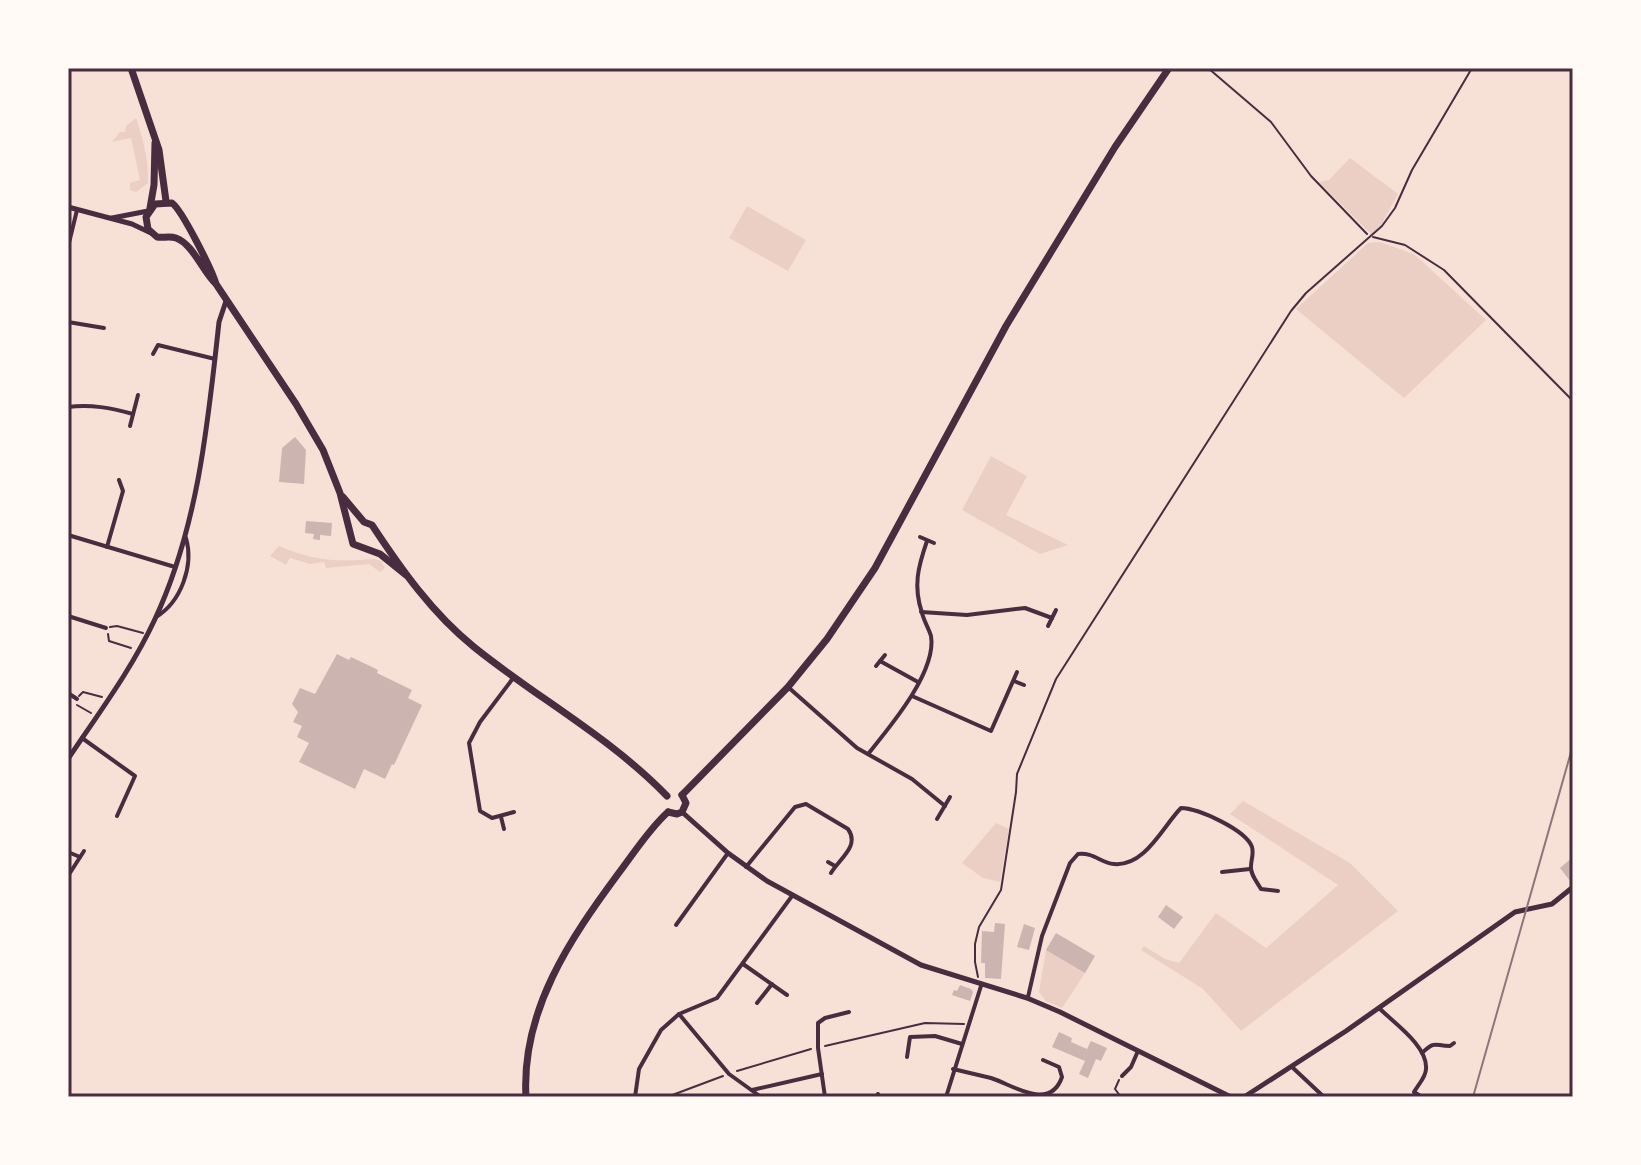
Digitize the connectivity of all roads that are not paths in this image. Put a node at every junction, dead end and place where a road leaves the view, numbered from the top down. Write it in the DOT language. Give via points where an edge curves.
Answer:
graph roads {
  1 [pos="131,68"];
  2 [pos="1169,68"];
  3 [pos="1208,68"];
  4 [pos="155,142"];
  5 [pos="166,201"];
  6 [pos="68,207"];
  7 [pos="149,209"];
  8 [pos="77,210"];
  9 [pos="183,216"];
  10 [pos="111,218"];
  11 [pos="152,234"];
  12 [pos="1369,235"];
  13 [pos="173,237"];
  14 [pos="68,247"];
  15 [pos="216,284"];
  16 [pos="226,300"];
  17 [pos="68,322"];
  18 [pos="104,328"];
  19 [pos="153,354"];
  20 [pos="215,359"];
  21 [pos="138,395"];
  22 [pos="68,407"];
  23 [pos="133,414"];
  24 [pos="130,426"];
  25 [pos="119,480"];
  26 [pos="340,493"];
  27 [pos="364,522"];
  28 [pos="351,531"];
  29 [pos="377,533"];
  30 [pos="68,535"];
  31 [pos="185,535"];
  32 [pos="920,537"];
  33 [pos="927,541"];
  34 [pos="934,543"];
  35 [pos="107,547"];
  36 [pos="367,548"];
  37 [pos="175,567"];
  38 [pos="406,575"];
  39 [pos="1056,610"];
  40 [pos="921,612"];
  41 [pos="68,616"];
  42 [pos="156,617"];
  43 [pos="1052,618"];
  44 [pos="1048,626"];
  45 [pos="106,628"];
  46 [pos="885,655"];
  47 [pos="880,661"];
  48 [pos="876,666"];
  49 [pos="1017,672"];
  50 [pos="514,677"];
  51 [pos="1014,681"];
  52 [pos="918,682"];
  53 [pos="1024,685"];
  54 [pos="788,687"];
  55 [pos="68,693"];
  56 [pos="912,696"];
  57 [pos="77,699"];
  58 [pos="82,738"];
  59 [pos="868,754"];
  60 [pos="68,759"];
  61 [pos="682,795"];
  62 [pos="667,796"];
  63 [pos="950,797"];
  64 [pos="945,806"];
  65 [pos="514,812"];
  66 [pos="668,812"];
  67 [pos="682,812"];
  68 [pos="117,816"];
  69 [pos="501,817"];
  70 [pos="937,819"];
  71 [pos="504,829"];
  72 [pos="84,851"];
  73 [pos="68,852"];
  74 [pos="728,853"];
  75 [pos="80,857"];
  76 [pos="828,862"];
  77 [pos="835,866"];
  78 [pos="746,867"];
  79 [pos="1250,869"];
  80 [pos="1222,872"];
  81 [pos="831,873"];
  82 [pos="68,876"];
  83 [pos="1573,887"];
  84 [pos="1278,891"];
  85 [pos="792,896"];
  86 [pos="675,912"];
  87 [pos="682,916"];
  88 [pos="676,925"];
  89 [pos="743,964"];
  90 [pos="772,984"];
  91 [pos="981,986"];
  92 [pos="787,995"];
  93 [pos="1027,998"];
  94 [pos="757,1003"];
  95 [pos="833,1005"];
  96 [pos="1379,1008"];
  97 [pos="849,1012"];
  98 [pos="679,1014"];
  99 [pos="836,1015"];
  100 [pos="1454,1043"];
  101 [pos="962,1044"];
  102 [pos="1138,1050"];
  103 [pos="1422,1053"];
  104 [pos="907,1057"];
  105 [pos="1043,1060"];
  106 [pos="1290,1065"];
  107 [pos="953,1069"];
  108 [pos="822,1074"];
  109 [pos="1122,1076"];
  110 [pos="752,1090"];
  111 [pos="1227,1096"];
  112 [pos="526,1097"];
  113 [pos="635,1097"];
  114 [pos="761,1097"];
  115 [pos="825,1097"];
  116 [pos="946,1097"];
  117 [pos="1244,1097"];
  118 [pos="1324,1097"];
  119 [pos="1422,1097"];
  1 -- 4 [label="main road"];
  2 -- 54 [label="main road" via="1006,326 875,568"];
  3 -- 12 [label="lane" via="1271,122 1311,176"];
  4 -- 5 [label="main road"];
  4 -- 7 [label="main road"];
  5 -- 7 [label="main road"];
  5 -- 9 [label="main road"];
  6 -- 8 [label="street"];
  7 -- 10 [label="street"];
  7 -- 11 [label="main road" via="146,223"];
  8 -- 10 [label="street"];
  8 -- 14 [label="street"];
  9 -- 13 [label="main road"];
  9 -- 15 [label="main road"];
  10 -- 11 [label="street"];
  11 -- 13 [label="main road"];
  13 -- 15 [label="main road" via="184,243"];
  15 -- 16 [label="main road"];
  16 -- 20 [label="street"];
  16 -- 26 [label="main road" via="296,404"];
  17 -- 18 [label="street"];
  19 -- 20 [label="street" via="158,345"];
  20 -- 31 [label="street"];
  21 -- 23 [label="street"];
  22 -- 23 [label="street" via="95,405"];
  23 -- 24 [label="street"];
  25 -- 35 [label="street" via="123,491"];
  26 -- 27 [label="main road"];
  26 -- 28 [label="main road"];
  27 -- 28 [label="main road"];
  27 -- 29 [label="main road"];
  28 -- 36 [label="main road" via="353,544"];
  29 -- 36 [label="main road"];
  29 -- 38 [label="main road"];
  30 -- 35 [label="street"];
  31 -- 37 [label="street"];
  31 -- 42 [label="street" via="185,577 168,610"];
  32 -- 33 [label="street"];
  33 -- 34 [label="street"];
  33 -- 40 [label="street" via="915,584"];
  35 -- 37 [label="street"];
  36 -- 38 [label="main road"];
  37 -- 42 [label="street"];
  38 -- 50 [label="main road" via="473,646"];
  39 -- 43 [label="street"];
  40 -- 43 [label="street" via="967,615 1025,608"];
  40 -- 52 [label="street" via="931,649"];
  41 -- 45 [label="street"];
  42 -- 58 [label="street"];
  43 -- 44 [label="street"];
  46 -- 47 [label="street"];
  47 -- 48 [label="street"];
  47 -- 52 [label="street"];
  49 -- 51 [label="street"];
  50 -- 62 [label="main road" via="633,763"];
  50 -- 69 [label="street" via="469,743 478,806 485,816"];
  51 -- 53 [label="street"];
  51 -- 56 [label="street" via="992,734"];
  52 -- 56 [label="street"];
  54 -- 59 [label="street"];
  54 -- 61 [label="main road"];
  55 -- 57 [label="street"];
  56 -- 59 [label="street"];
  58 -- 60 [label="street"];
  58 -- 68 [label="street" via="137,778"];
  59 -- 64 [label="street"];
  61 -- 62 [label="main road"];
  61 -- 67 [label="main road"];
  62 -- 66 [label="main road"];
  63 -- 64 [label="street"];
  64 -- 70 [label="street"];
  65 -- 69 [label="street"];
  66 -- 67 [label="main road"];
  66 -- 112 [label="main road" via="560,958 536,1022"];
  67 -- 74 [label="street"];
  69 -- 71 [label="street"];
  72 -- 75 [label="street"];
  73 -- 75 [label="street"];
  74 -- 78 [label="street"];
  74 -- 87 [label="street"];
  75 -- 82 [label="street"];
  76 -- 77 [label="street"];
  77 -- 78 [label="street" via="852,845 852,835 806,804 795,807"];
  77 -- 81 [label="street"];
  78 -- 85 [label="street"];
  79 -- 80 [label="street"];
  79 -- 84 [label="street" via="1261,889"];
  79 -- 93 [label="street" via="1253,849 1248,841 1223,822 1181,808 1145,852 1129,861 1110,864 1078,854 1042,936"];
  83 -- 96 [label="street" via="1543,908 1515,912"];
  85 -- 89 [label="street"];
  85 -- 91 [label="street" via="921,965"];
  86 -- 87 [label="street"];
  87 -- 88 [label="street"];
  89 -- 90 [label="street"];
  89 -- 98 [label="street" via="717,998"];
  90 -- 92 [label="street"];
  90 -- 94 [label="street"];
  91 -- 93 [label="street"];
  91 -- 101 [label="street"];
  93 -- 102 [label="street"];
  95 -- 99 [label="street"];
  96 -- 103 [label="street"];
  96 -- 106 [label="street"];
  97 -- 99 [label="street"];
  98 -- 110 [label="street" via="729,1074"];
  98 -- 113 [label="street" via="649,1048"];
  99 -- 108 [label="street" via="818,1023"];
  100 -- 103 [label="street" via="1432,1044"];
  101 -- 104 [label="street" via="935,1036 910,1037"];
  101 -- 107 [label="street"];
  102 -- 109 [label="street"];
  102 -- 111 [label="street"];
  103 -- 119 [label="street" via="1426,1072 1414,1092"];
  105 -- 107 [label="street" via="1059,1067 1062,1077 1055,1089 1038,1095"];
  106 -- 117 [label="street"];
  106 -- 118 [label="street"];
  107 -- 116 [label="street"];
  108 -- 110 [label="street"];
  108 -- 115 [label="street"];
  110 -- 114 [label="street"];
}
